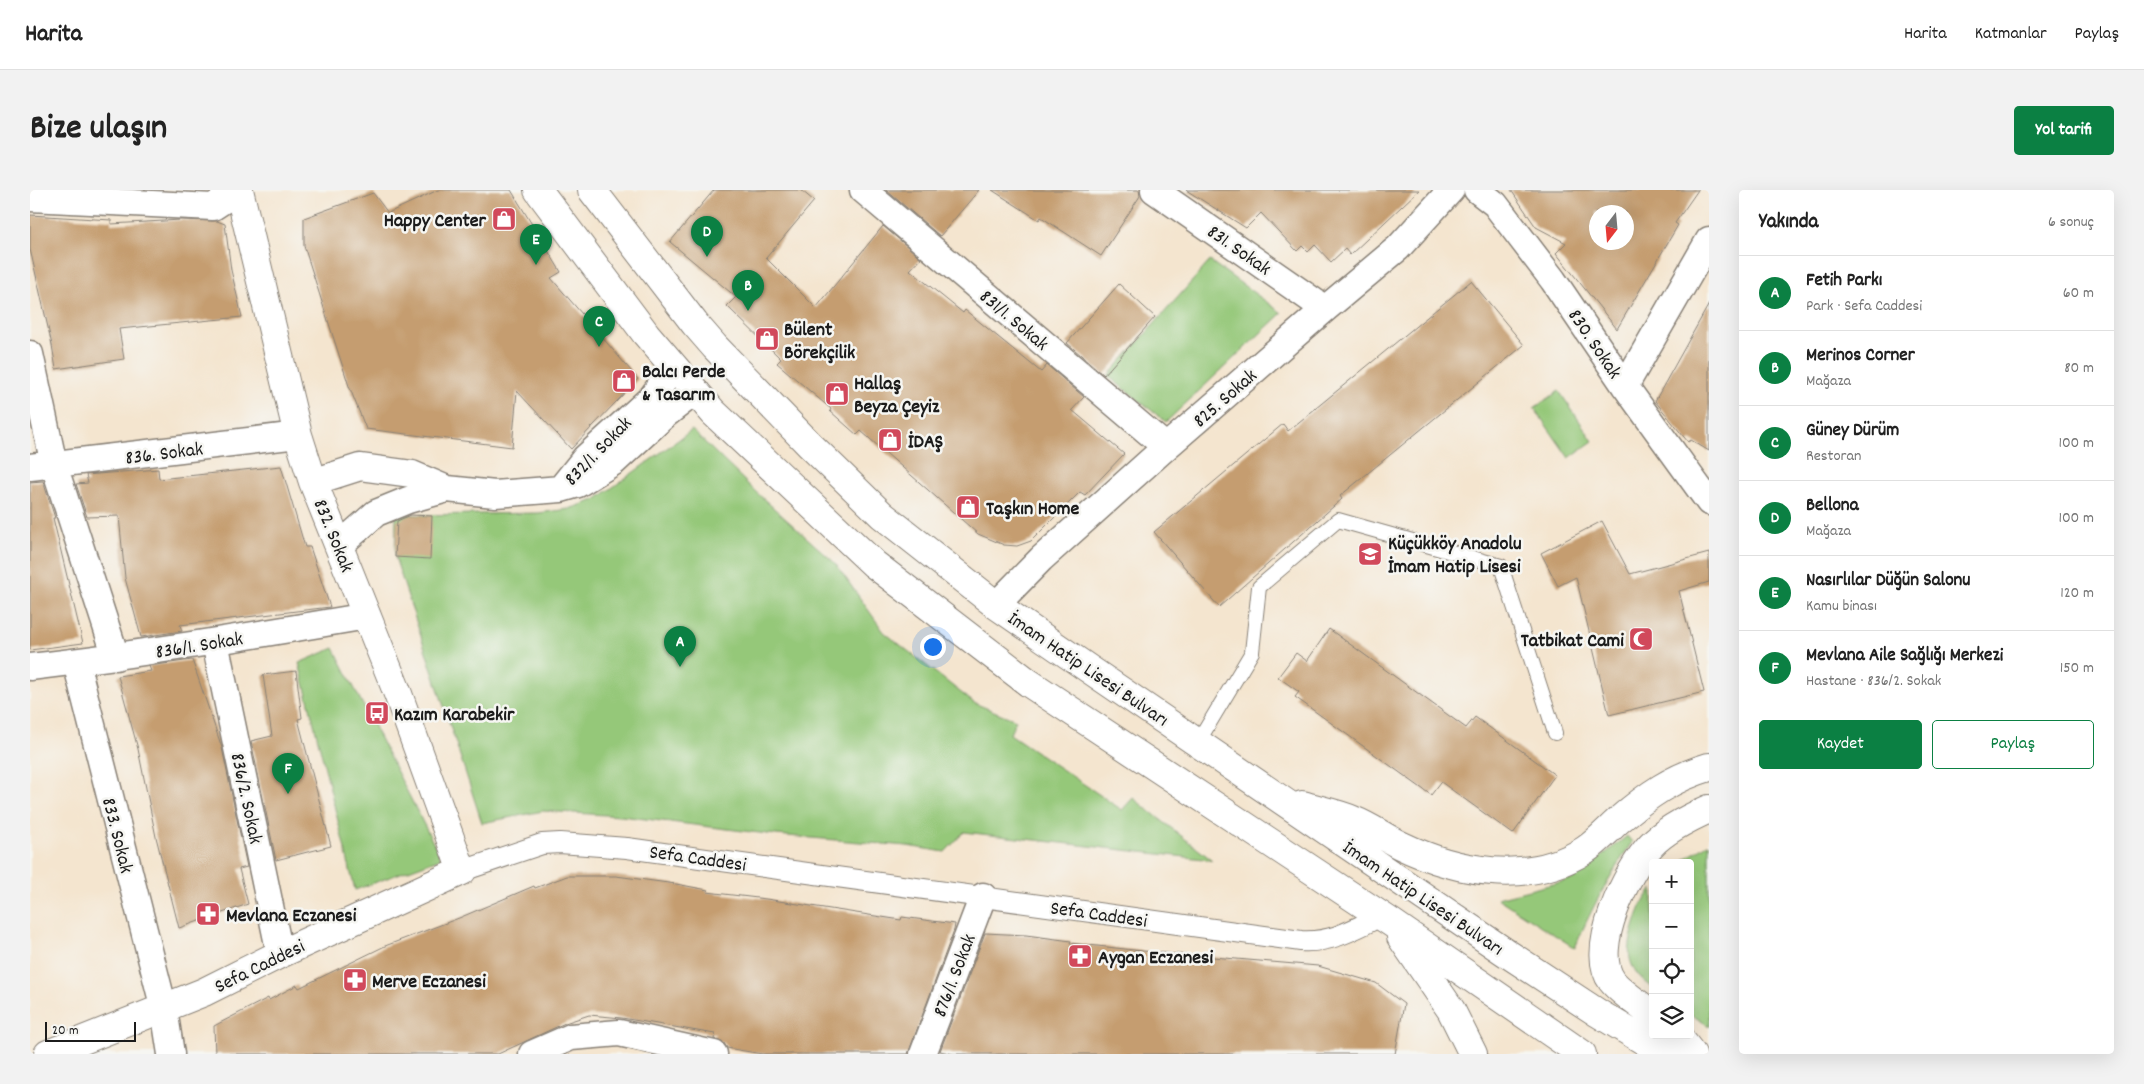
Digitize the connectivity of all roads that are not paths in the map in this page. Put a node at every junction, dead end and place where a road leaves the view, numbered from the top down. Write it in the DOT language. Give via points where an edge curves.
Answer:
graph roads {
  1 [pos="239,190"];
  2 [pos="538,190"];
  3 [pos="592,190"];
  4 [pos="863,190"];
  5 [pos="1154,190"];
  6 [pos="1451,190"];
  7 [pos="1476,190"];
  8 [pos="30,198"];
  9 [pos="1709,240"];
  10 [pos="1700,278"];
  11 [pos="1325,309"];
  12 [pos="695,324"];
  13 [pos="30,354"];
  14 [pos="674,367"];
  15 [pos="1625,386"];
  16 [pos="696,391"];
  17 [pos="298,435"];
  18 [pos="1166,447"];
  19 [pos="42,466"];
  20 [pos="313,482"];
  21 [pos="446,489"];
  22 [pos="560,489"];
  23 [pos="1709,502"];
  24 [pos="340,546"];
  25 [pos="996,605"];
  26 [pos="368,616"];
  27 [pos="215,642"];
  28 [pos="116,657"];
  29 [pos="76,662"];
  30 [pos="30,667"];
  31 [pos="1555,733"];
  32 [pos="1198,742"];
  33 [pos="1709,767"];
  34 [pos="1282,799"];
  35 [pos="1709,808"];
  36 [pos="462,871"];
  37 [pos="982,896"];
  38 [pos="1386,919"];
  39 [pos="280,954"];
  40 [pos="164,1009"];
  41 [pos="1649,1012"];
  42 [pos="1680,1039"];
  43 [pos="48,1054"];
  44 [pos="171,1054"];
  45 [pos="532,1054"];
  46 [pos="714,1054"];
  47 [pos="923,1054"];
  48 [pos="1473,1054"];
  49 [pos="1582,1054"];
  50 [pos="1666,1054"];
  51 [pos="1692,1054"];
  1 -- 8 [label="street" via="214,207"];
  1 -- 17 [label="main road, 832. Sokak"];
  2 -- 14 [label="main road, İmam Hatip Lisesi Bulvarı"];
  3 -- 12 [label="main road, İmam Hatip Lisesi Bulvarı"];
  4 -- 18 [label="street, 831/1. Sokak"];
  5 -- 11 [label="street, 831. Sokak"];
  6 -- 11 [label="street, 825. Sokak" via="1398,248"];
  7 -- 15 [label="street, 830. Sokak" via="1495,204 1547,272"];
  9 -- 10 [label="street"];
  10 -- 15 [label="street"];
  11 -- 18 [label="street, 825. Sokak"];
  12 -- 14 [label="main road" via="686,350"];
  12 -- 25 [label="main road, İmam Hatip Lisesi Bulvarı" via="882,515"];
  13 -- 19 [label="street"];
  14 -- 16 [label="main road, İmam Hatip Lisesi Bulvarı"];
  14 -- 22 [label="street, 832/1. Sokak" via="652,397 585,458"];
  15 -- 23 [label="street, 830. Sokak"];
  16 -- 22 [label="street, 832/1. Sokak" via="614,462 578,484"];
  16 -- 38 [label="main road, İmam Hatip Lisesi Bulvarı" via="713,412 874,564 948,622 1037,688"];
  17 -- 19 [label="street, 836. Sokak"];
  17 -- 20 [label="main road, 832. Sokak"];
  18 -- 25 [label="street, 825. Sokak" via="1041,559"];
  19 -- 28 [label="street"];
  20 -- 21 [label="street, 832/1. Sokak" via="360,467 412,474"];
  20 -- 24 [label="main road, 832. Sokak"];
  21 -- 22 [label="street, 832/1. Sokak" via="495,494"];
  21 -- 24 [label="street, 832/1. Sokak" via="376,513"];
  24 -- 26 [label="main road, 832. Sokak"];
  25 -- 32 [label="main road, İmam Hatip Lisesi Bulvarı"];
  26 -- 27 [label="street, 836/1. Sokak"];
  26 -- 36 [label="main road, 832. Sokak"];
  27 -- 28 [label="street, 836/1. Sokak"];
  27 -- 39 [label="street, 836/2. Sokak"];
  28 -- 29 [label="street, 836/1. Sokak"];
  29 -- 30 [label="street, 836/1. Sokak"];
  29 -- 40 [label="street, 833. Sokak"];
  31 -- 32 [label="lane" via="1501,566 1338,520 1259,587 1252,652"];
  32 -- 34 [label="main road, İmam Hatip Lisesi Bulvarı"];
  33 -- 34 [label="main road" via="1663,785 1585,850 1552,867 1518,872 1464,868 1401,845 1354,820"];
  34 -- 50 [label="main road, İmam Hatip Lisesi Bulvarı" via="1505,952"];
  35 -- 41 [label="main road" via="1652,844 1631,872 1614,905 1605,960 1611,980"];
  36 -- 37 [label="street, Sefa Caddesi" via="542,844 560,842 627,848"];
  36 -- 39 [label="main road, Sefa Caddesi"];
  37 -- 38 [label="street, Sefa Caddesi" via="1309,942 1336,938"];
  37 -- 47 [label="street, 876/1. Sokak"];
  38 -- 48 [label="main road" via="1452,1010"];
  38 -- 49 [label="main road, İmam Hatip Lisesi Bulvarı"];
  39 -- 40 [label="main road, Sefa Caddesi"];
  40 -- 43 [label="main road, Sefa Caddesi"];
  40 -- 44 [label="street, 833. Sokak"];
  42 -- 51 [label="main road"];
  45 -- 46 [label="street" via="572,1037 619,1033"];
}
